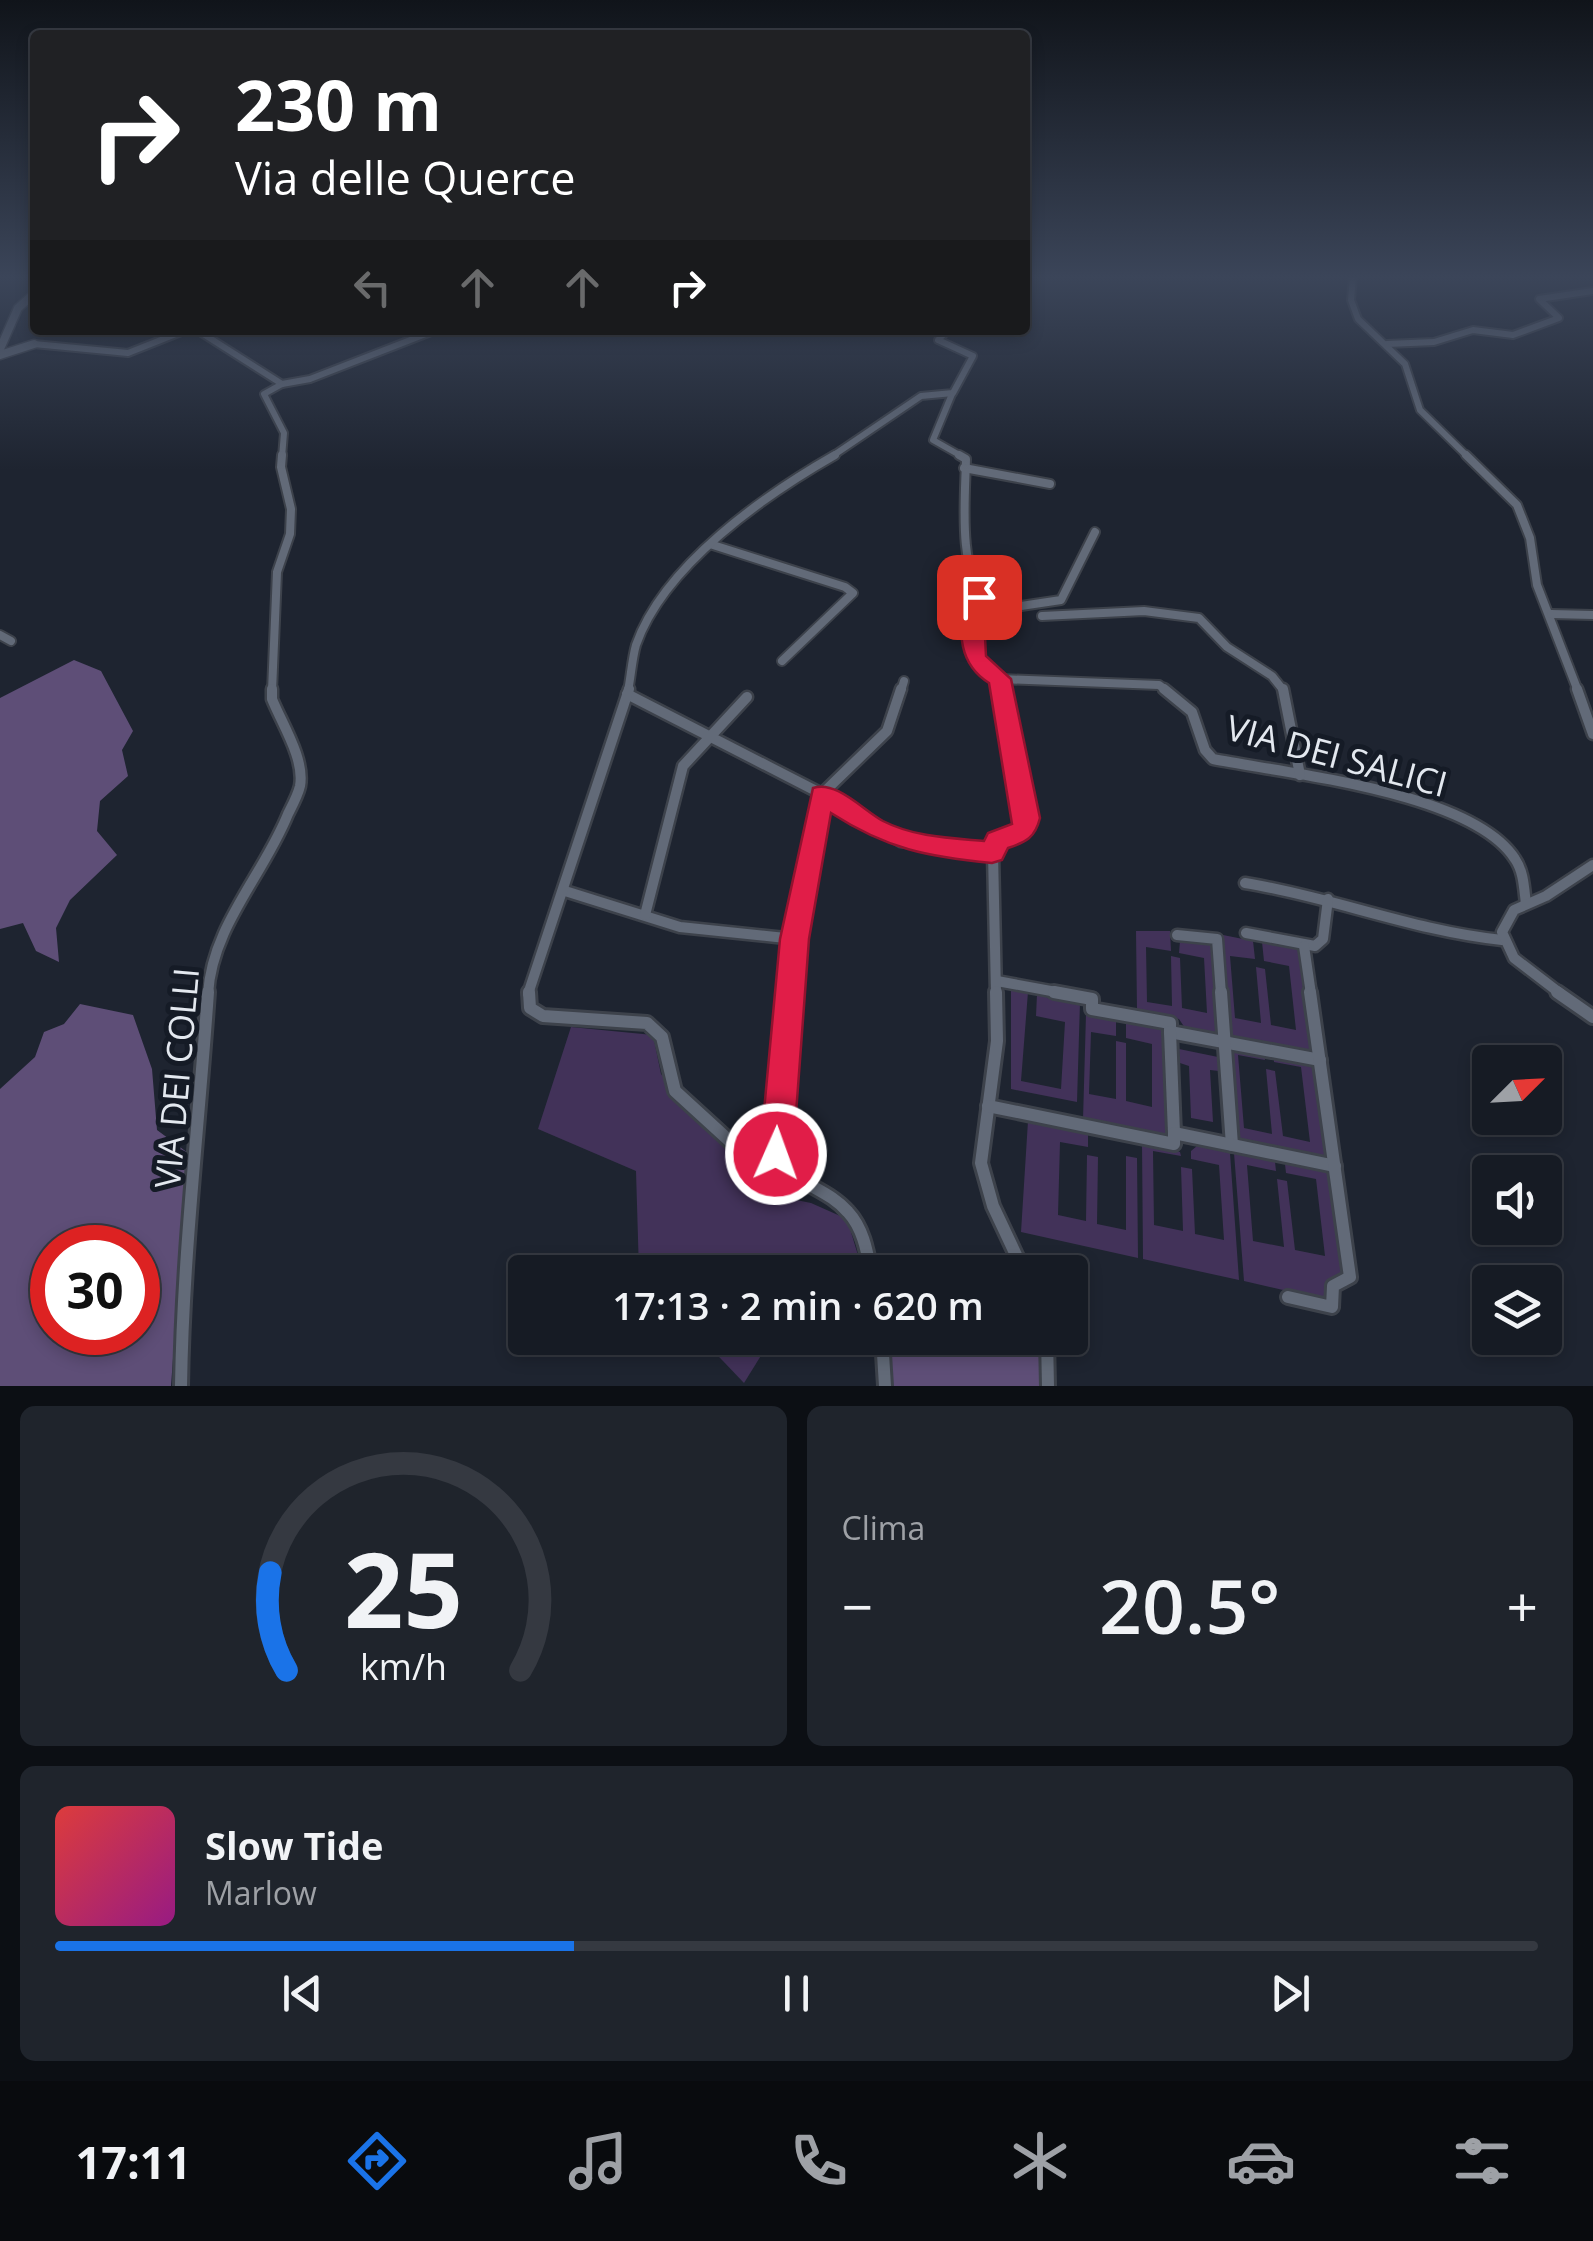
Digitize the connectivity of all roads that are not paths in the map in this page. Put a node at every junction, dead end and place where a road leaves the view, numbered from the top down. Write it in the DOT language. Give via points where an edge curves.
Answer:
graph roads {
  1 [pos="12,341"];
  2 [pos="167,341"];
  3 [pos="213,341"];
  4 [pos="408,341"];
  5 [pos="940,341"];
  6 [pos="1383,341"];
  7 [pos="1435,341"];
  8 [pos="34,344"];
  9 [pos="1387,344"];
  10 [pos="18,346"];
  11 [pos="0,351"];
  12 [pos="282,384"];
  13 [pos="952,394"];
  14 [pos="964,468"];
  15 [pos="1050,484"];
  16 [pos="1095,532"];
  17 [pos="713,545"];
  18 [pos="985,602"];
  19 [pos="1552,614"];
  20 [pos="1593,615"];
  21 [pos="1042,616"];
  22 [pos="0,636"];
  23 [pos="11,640"];
  24 [pos="782,661"];
  25 [pos="1000,679"];
  26 [pos="904,681"];
  27 [pos="627,694"];
  28 [pos="747,697"];
  29 [pos="1593,734"];
  30 [pos="708,737"];
  31 [pos="1300,775"];
  32 [pos="822,794"];
  33 [pos="992,853"];
  34 [pos="1593,866"];
  35 [pos="1245,882"];
  36 [pos="566,891"];
  37 [pos="1328,899"];
  38 [pos="1526,904"];
  39 [pos="645,915"];
  40 [pos="1246,933"];
  41 [pos="1177,935"];
  42 [pos="794,939"];
  43 [pos="1502,940"];
  44 [pos="1304,946"];
  45 [pos="997,981"];
  46 [pos="1593,1016"];
  47 [pos="1170,1032"];
  48 [pos="1224,1042"];
  49 [pos="1320,1060"];
  50 [pos="988,1106"];
  51 [pos="1174,1133"];
  52 [pos="1232,1145"];
  53 [pos="781,1166"];
  54 [pos="1334,1166"];
  55 [pos="867,1255"];
  56 [pos="1016,1255"];
  57 [pos="1288,1298"];
  58 [pos="883,1355"];
  59 [pos="1047,1355"];
  60 [pos="181,1386"];
  61 [pos="885,1386"];
  62 [pos="1048,1386"];
  1 -- 10 [label="main road"];
  2 -- 8 [label="street" via="131,355"];
  3 -- 12 [label="street"];
  4 -- 12 [label="street"];
  5 -- 13 [label="street" via="973,355"];
  6 -- 9 [label="street"];
  7 -- 9 [label="street"];
  8 -- 10 [label="main road"];
  9 -- 19 [label="street" via="1406,366 1420,410 1515,502 1530,538 1536,582"];
  10 -- 11 [label="main road"];
  12 -- 60 [label="street, VIA DEI COLLI" via="264,394 284,433 281,468 291,510 277,572 272,699 300,780 288,822 228,920 210,966"];
  13 -- 14 [label="street" via="932,440 963,455"];
  13 -- 17 [label="street" via="924,394 898,409 773,492"];
  14 -- 15 [label="street"];
  14 -- 18 [label="street" via="972,588"];
  16 -- 18 [label="street" via="1061,600 1026,606"];
  17 -- 24 [label="street" via="853,594"];
  17 -- 27 [label="street" via="680,574 654,611 636,646"];
  18 -- 25 [label="street" via="974,616 975,657"];
  19 -- 20 [label="street"];
  19 -- 29 [label="street"];
  21 -- 31 [label="street" via="1116,611 1201,619 1222,643 1284,687"];
  22 -- 23 [label="street"];
  25 -- 31 [label="street, VIA DEI SALICI" via="1159,685 1194,716 1210,757"];
  25 -- 33 [label="street" via="1027,818 1023,830 998,841"];
  26 -- 32 [label="street" via="888,731"];
  27 -- 30 [label="street"];
  27 -- 36 [label="street"];
  28 -- 30 [label="street"];
  30 -- 32 [label="street"];
  30 -- 39 [label="street" via="679,775"];
  31 -- 38 [label="street, VIA DEI SALICI" via="1452,812 1514,856"];
  32 -- 33 [label="street" via="900,840"];
  32 -- 42 [label="street"];
  33 -- 45 [label="street"];
  34 -- 38 [label="street"];
  35 -- 37 [label="street"];
  36 -- 39 [label="street"];
  36 -- 53 [label="street" via="528,990 530,1008 547,1018 652,1026 663,1040 675,1091 757,1166"];
  37 -- 43 [label="street" via="1437,932"];
  37 -- 44 [label="street" via="1322,939"];
  38 -- 43 [label="street" via="1507,916"];
  39 -- 42 [label="street" via="718,934"];
  40 -- 44 [label="street"];
  41 -- 48 [label="street" via="1217,939"];
  42 -- 53 [label="street" via="775,1142"];
  43 -- 46 [label="street" via="1518,963"];
  44 -- 49 [label="street"];
  45 -- 47 [label="street" via="1092,998 1092,1008 1170,1023"];
  45 -- 50 [label="street"];
  47 -- 48 [label="street"];
  47 -- 51 [label="street"];
  48 -- 49 [label="street"];
  48 -- 52 [label="street"];
  49 -- 54 [label="street"];
  50 -- 51 [label="street" via="1174,1144"];
  50 -- 56 [label="street" via="983,1174"];
  51 -- 52 [label="street"];
  52 -- 54 [label="street"];
  53 -- 55 [label="street" via="847,1210"];
  54 -- 57 [label="street" via="1350,1276 1331,1288 1332,1307"];
  58 -- 61 [label="street"];
  59 -- 62 [label="street"];
}
